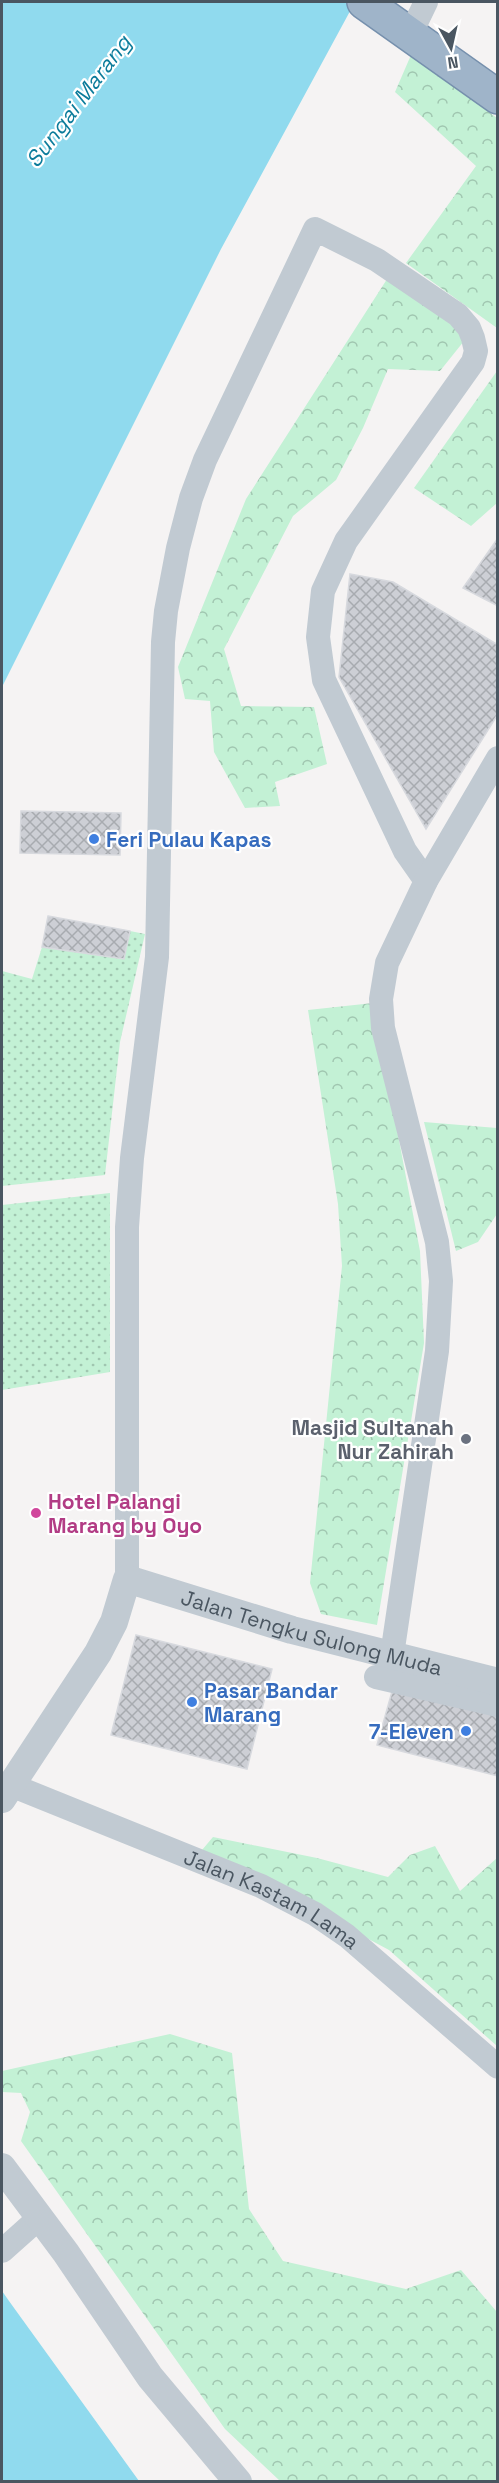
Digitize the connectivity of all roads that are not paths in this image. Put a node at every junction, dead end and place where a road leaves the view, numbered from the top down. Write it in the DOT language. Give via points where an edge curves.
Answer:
graph roads {
  1 [pos="426,2"];
  2 [pos="367,4"];
  3 [pos="411,33"];
  4 [pos="498,97"];
  5 [pos="498,758"];
  6 [pos="426,881"];
  7 [pos="128,1579"];
  8 [pos="384,1666"];
  9 [pos="498,1682"];
  10 [pos="498,1705"];
  11 [pos="6,1792"];
  12 [pos="498,2067"];
  13 [pos="2,2167"];
  14 [pos="39,2218"];
  15 [pos="2,2251"];
  16 [pos="238,2481"];
  1 -- 3 [label="street"];
  2 -- 3 [label="highway"];
  3 -- 4 [label="highway"];
  5 -- 6 [label="street"];
  6 -- 7 [label="street" via="405,851 324,680 318,637 323,591 346,541 473,362 476,351 469,328 458,315 377,260 315,229 205,460 183,528 166,611 157,957 127,1227"];
  6 -- 8 [label="street" via="387,963 381,999 383,1028 437,1242 441,1281 438,1351"];
  7 -- 8 [label="street, Jalan Tengku Sulong Muda" via="292,1630"];
  7 -- 11 [label="street" via="114,1622 98,1653"];
  8 -- 9 [label="street, Jalan Tengku Sulong Muda"];
  8 -- 10 [label="street"];
  11 -- 12 [label="street, Jalan Kastam Lama" via="261,1886 315,1914 347,1936"];
  13 -- 14 [label="street"];
  14 -- 15 [label="street"];
  14 -- 16 [label="street" via="150,2377"];
}
